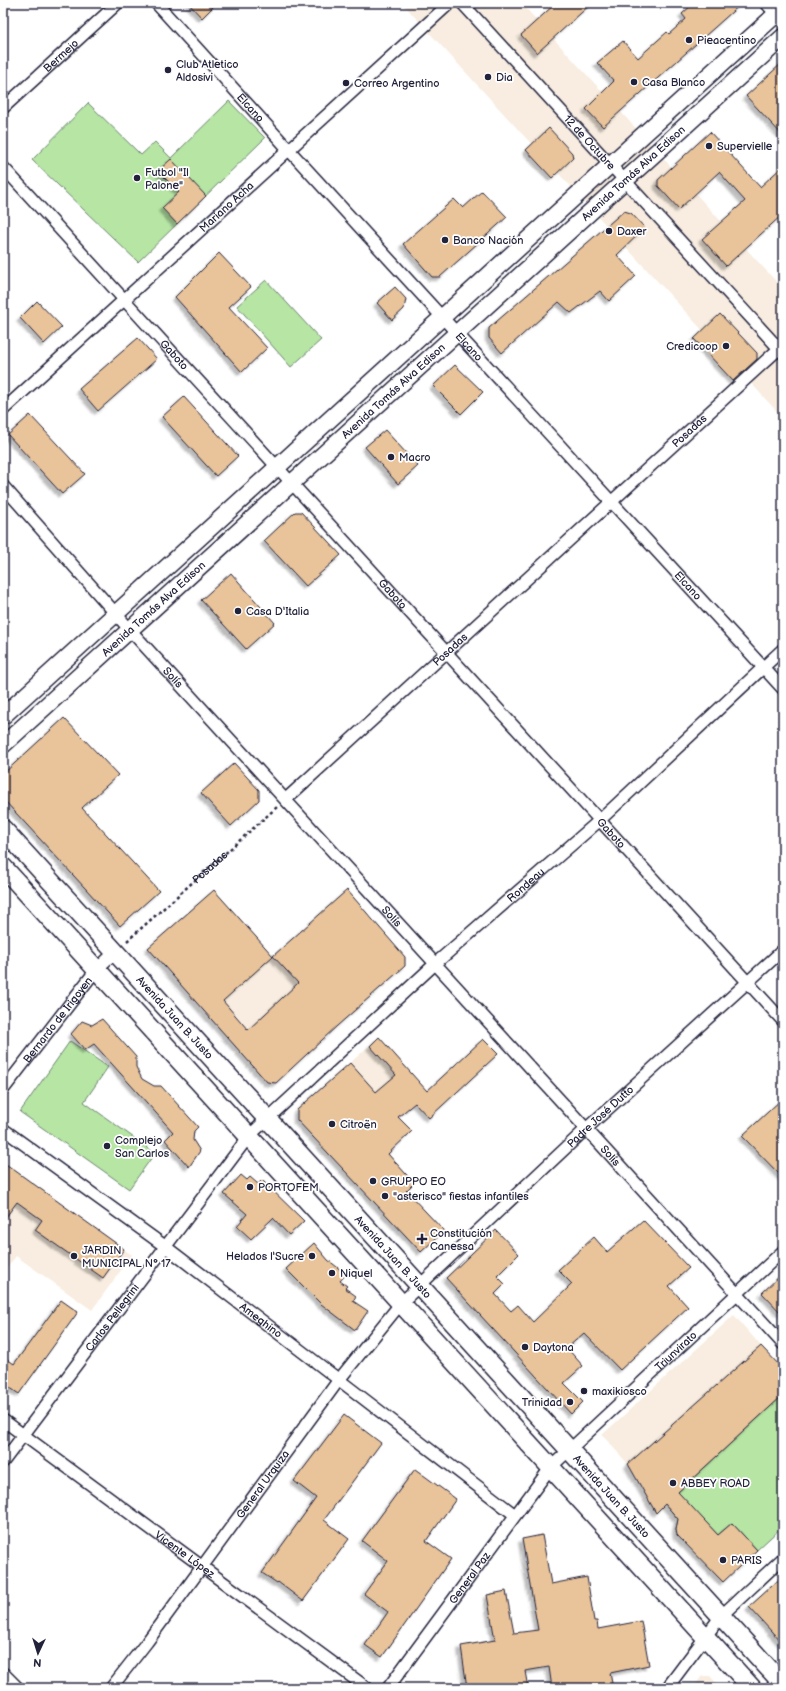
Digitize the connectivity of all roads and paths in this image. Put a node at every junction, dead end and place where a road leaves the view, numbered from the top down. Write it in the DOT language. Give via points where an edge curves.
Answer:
graph roads {
  1 [pos="118,3"];
  2 [pos="156,3"];
  3 [pos="450,3"];
  4 [pos="462,3"];
  5 [pos="777,12"];
  6 [pos="783,36"];
  7 [pos="3,108"];
  8 [pos="288,150"];
  9 [pos="610,165"];
  10 [pos="3,167"];
  11 [pos="625,181"];
  12 [pos="125,300"];
  13 [pos="443,318"];
  14 [pos="457,334"];
  15 [pos="782,349"];
  16 [pos="3,410"];
  17 [pos="278,467"];
  18 [pos="292,483"];
  19 [pos="3,486"];
  20 [pos="611,501"];
  21 [pos="117,614"];
  22 [pos="131,631"];
  23 [pos="783,649"];
  24 [pos="446,652"];
  25 [pos="763,667"];
  26 [pos="783,689"];
  27 [pos="3,716"];
  28 [pos="3,745"];
  29 [pos="286,798"];
  30 [pos="600,820"];
  31 [pos="3,829"];
  32 [pos="3,867"];
  33 [pos="783,950"];
  34 [pos="115,952"];
  35 [pos="436,963"];
  36 [pos="96,970"];
  37 [pos="748,982"];
  38 [pos="783,1021"];
  39 [pos="3,1090"];
  40 [pos="267,1118"];
  41 [pos="587,1128"];
  42 [pos="3,1130"];
  43 [pos="248,1136"];
  44 [pos="166,1248"];
  45 [pos="783,1251"];
  46 [pos="419,1285"];
  47 [pos="738,1294"];
  48 [pos="401,1303"];
  49 [pos="783,1344"];
  50 [pos="338,1381"];
  51 [pos="3,1420"];
  52 [pos="23,1435"];
  53 [pos="569,1449"];
  54 [pos="3,1462"];
  55 [pos="551,1467"];
  56 [pos="515,1515"];
  57 [pos="783,1558"];
  58 [pos="201,1567"];
  59 [pos="721,1616"];
  60 [pos="706,1637"];
  61 [pos="3,1674"];
  62 [pos="783,1684"];
  63 [pos="18,1688"];
  64 [pos="111,1688"];
  65 [pos="367,1688"];
  66 [pos="388,1688"];
  67 [pos="667,1688"];
  68 [pos="752,1688"];
  1 -- 7 [label="street, Bermejo"];
  2 -- 8 [label="street, Elcano"];
  3 -- 8 [label="street, Mariano Acha"];
  4 -- 9 [label="street, 12 de Octubre"];
  5 -- 9 [label="main road, Avenida Tomás Alva Edison"];
  6 -- 11 [label="main road, Avenida Tomás Alva Edison"];
  8 -- 12 [label="street, Mariano Acha"];
  8 -- 13 [label="street, Elcano"];
  9 -- 11 [label="street, 12 de Octubre"];
  9 -- 13 [label="main road, Avenida Tomás Alva Edison"];
  10 -- 12 [label="street, Gaboto"];
  11 -- 14 [label="main road, Avenida Tomás Alva Edison"];
  11 -- 15 [label="street, 12 de Octubre"];
  12 -- 16 [label="street, Mariano Acha"];
  12 -- 17 [label="street, Gaboto"];
  13 -- 14 [label="street, Elcano"];
  13 -- 17 [label="main road, Avenida Tomás Alva Edison"];
  14 -- 18 [label="main road, Avenida Tomás Alva Edison"];
  14 -- 20 [label="street, Elcano"];
  15 -- 20 [label="street, Posadas"];
  17 -- 18 [label="street, Gaboto"];
  17 -- 21 [label="main road, Avenida Tomás Alva Edison"];
  18 -- 22 [label="main road, Avenida Tomás Alva Edison"];
  18 -- 24 [label="street, Gaboto"];
  19 -- 21 [label="street, Solís"];
  20 -- 24 [label="street, Posadas"];
  20 -- 25 [label="street, Elcano"];
  21 -- 22 [label="street, Solís"];
  21 -- 27 [label="main road, Avenida Tomás Alva Edison"];
  22 -- 28 [label="main road, Avenida Tomás Alva Edison"];
  22 -- 29 [label="street, Solís"];
  23 -- 25 [label="street, Rondeau"];
  24 -- 29 [label="street, Posadas"];
  24 -- 30 [label="street, Gaboto"];
  25 -- 26 [label="street, Elcano"];
  25 -- 30 [label="street, Rondeau"];
  29 -- 34 [label="path, Posadas"];
  29 -- 35 [label="street, Solís"];
  30 -- 35 [label="street, Rondeau"];
  30 -- 37 [label="street, Gaboto"];
  31 -- 34 [label="main road, Avenida Juan B. Justo"];
  32 -- 36 [label="main road"];
  33 -- 37 [label="street, Padre José Dutto"];
  34 -- 36 [label="street, Bernardo de Irigoyen"];
  34 -- 40 [label="main road, Avenida Juan B. Justo"];
  35 -- 40 [label="street, Rondeau"];
  35 -- 41 [label="street, Solís"];
  36 -- 39 [label="street, Bernardo de Irigoyen"];
  36 -- 43 [label="main road"];
  37 -- 38 [label="street, Gaboto"];
  37 -- 41 [label="street, Padre José Dutto"];
  40 -- 43 [label="street, Carlos Pellegrini"];
  40 -- 46 [label="main road, Avenida Juan B. Justo"];
  41 -- 46 [label="street, Padre José Dutto"];
  41 -- 47 [label="street, Solís"];
  42 -- 44 [label="street, Ameghino"];
  43 -- 44 [label="street, Carlos Pellegrini"];
  43 -- 48 [label="main road"];
  44 -- 50 [label="street, Ameghino"];
  44 -- 52 [label="street, Carlos Pellegrini"];
  45 -- 47 [label="street, Triunvirato"];
  46 -- 48 [label="street, General Urquiza"];
  46 -- 53 [label="main road, Avenida Juan B. Justo"];
  47 -- 49 [label="street, Solís"];
  47 -- 53 [label="street, Triunvirato"];
  48 -- 50 [label="street, General Urquiza"];
  48 -- 55 [label="main road"];
  50 -- 56 [label="street, Ameghino"];
  50 -- 58 [label="street, General Urquiza"];
  51 -- 52 [label="street, Vicente López"];
  52 -- 54 [label="street, Carlos Pellegrini"];
  52 -- 58 [label="street, Vicente López"];
  53 -- 55 [label="street, Triunvirato"];
  53 -- 59 [label="main road, Avenida Juan B. Justo"];
  55 -- 56 [label="street, General Paz"];
  55 -- 60 [label="main road"];
  56 -- 66 [label="street, General Paz"];
  57 -- 59 [label="street"];
  58 -- 64 [label="street, General Urquiza"];
  58 -- 65 [label="street, Vicente López"];
  59 -- 60 [label="street"];
  59 -- 62 [label="main road, Avenida Juan B. Justo"];
  60 -- 67 [label="street"];
  60 -- 68 [label="main road"];
  61 -- 63 [label="street"];
}
